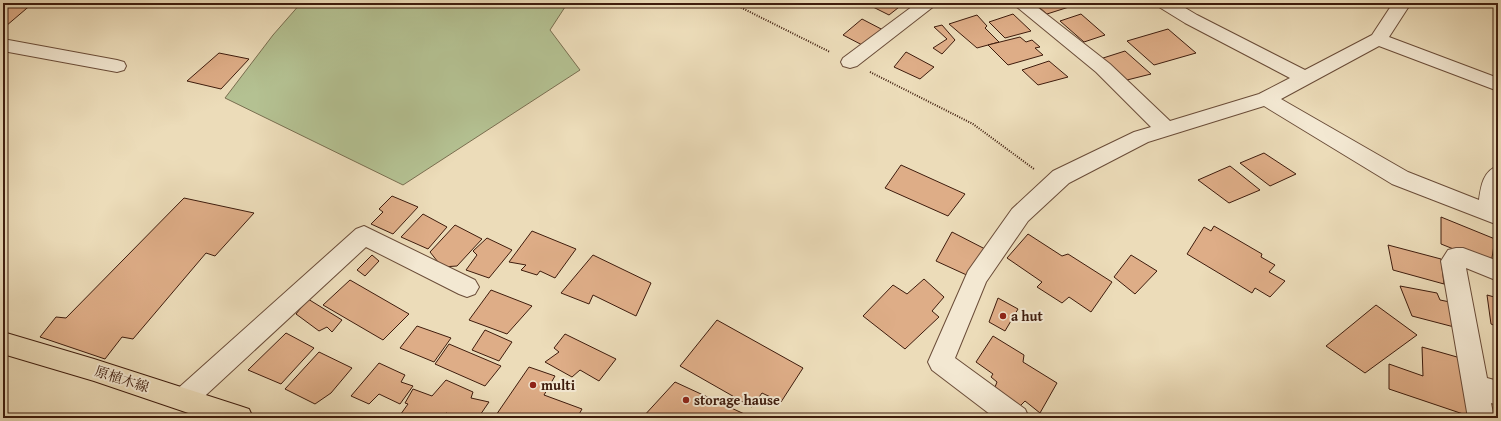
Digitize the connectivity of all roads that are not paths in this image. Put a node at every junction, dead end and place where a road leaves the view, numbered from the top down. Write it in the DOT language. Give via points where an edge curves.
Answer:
graph roads {
  1 [pos="928,3"];
  2 [pos="1021,3"];
  3 [pos="1165,3"];
  4 [pos="1402,3"];
  5 [pos="1378,39"];
  6 [pos="3,45"];
  7 [pos="850,62"];
  8 [pos="117,66"];
  9 [pos="1305,78"];
  10 [pos="1498,85"];
  11 [pos="1266,99"];
  12 [pos="1167,130"];
  13 [pos="1498,174"];
  14 [pos="1494,214"];
  15 [pos="1498,271"];
  16 [pos="467,287"];
  17 [pos="3,343"];
  18 [pos="1486,389"];
  19 [pos="184,399"];
  20 [pos="240,418"];
  21 [pos="1016,418"];
  22 [pos="1481,418"];
  1 -- 7 [label="street"];
  2 -- 12 [label="street" via="1103,68"];
  3 -- 9 [label="street"];
  4 -- 5 [label="street"];
  5 -- 9 [label="street"];
  5 -- 10 [label="street"];
  6 -- 8 [label="street"];
  9 -- 11 [label="street"];
  11 -- 12 [label="street"];
  11 -- 14 [label="street" via="1400,178"];
  12 -- 21 [label="street" via="1141,137 1061,177 1020,215 976,278 941,362"];
  13 -- 14 [label="street" via="1493,184"];
  15 -- 18 [label="street" via="1463,257 1456,257 1453,261"];
  16 -- 19 [label="street" via="364,235"];
  17 -- 19 [label="main road, 原植木線"];
  18 -- 22 [label="street"];
  19 -- 20 [label="main road, 原植木線"];
}
